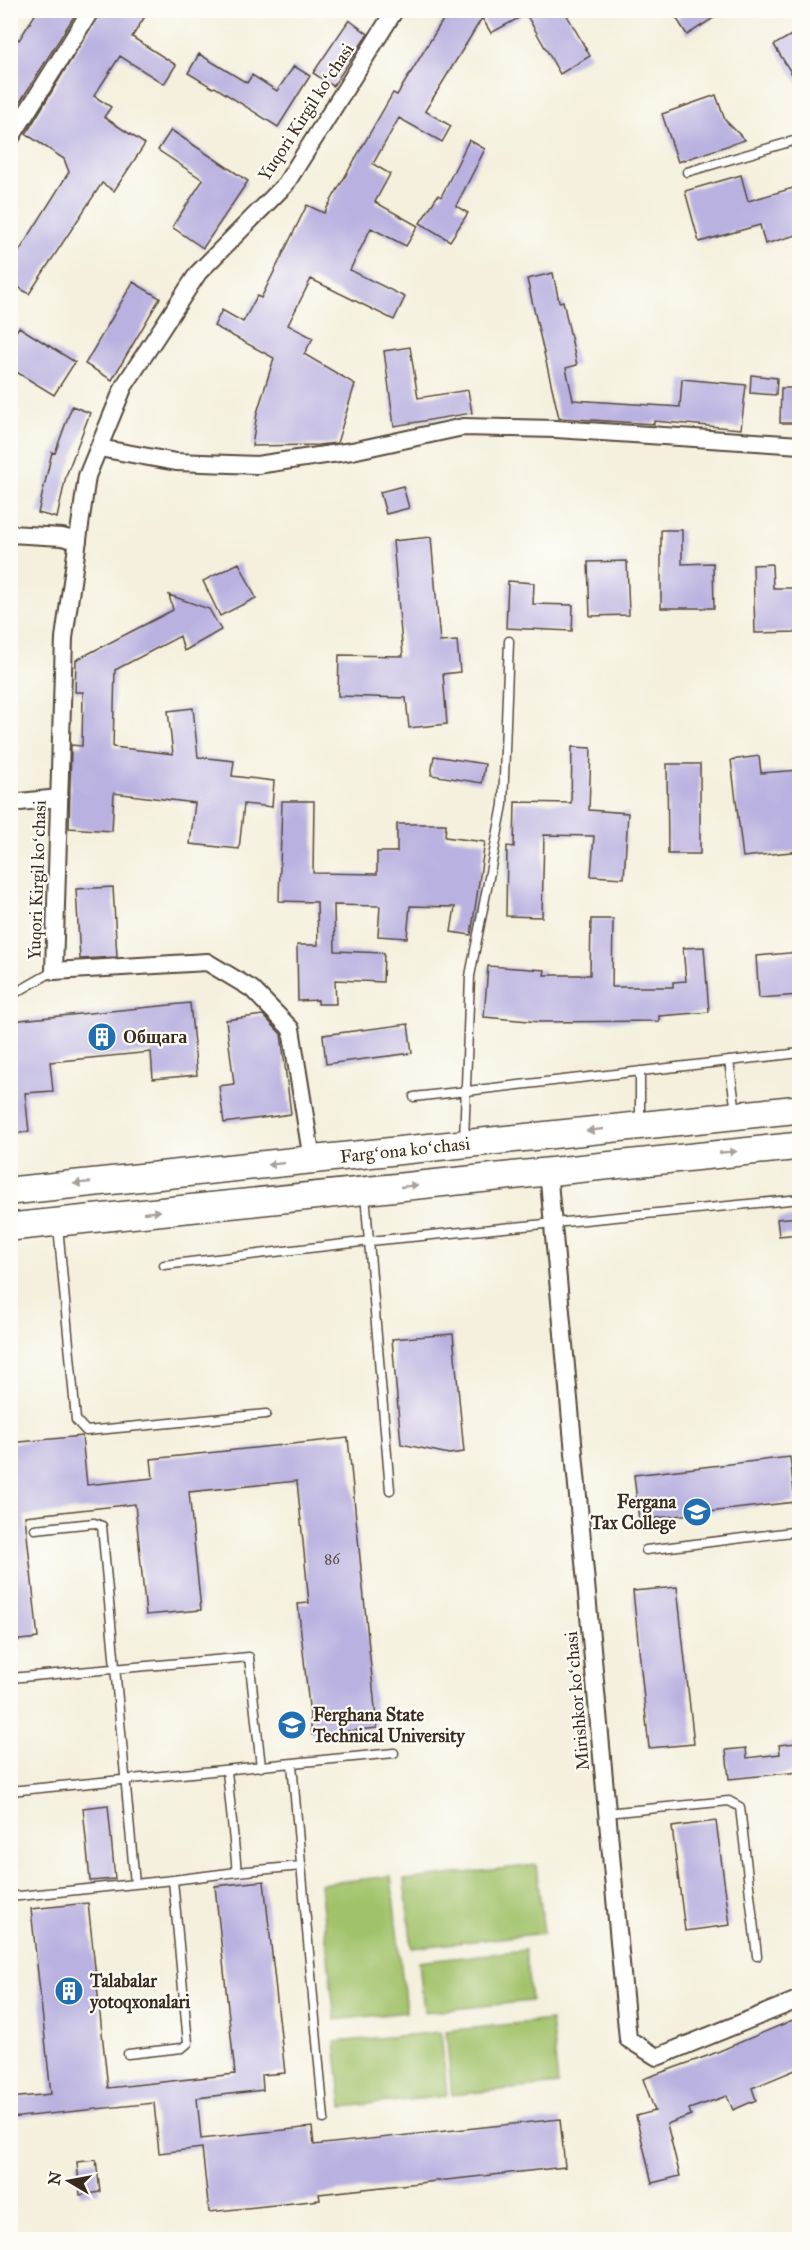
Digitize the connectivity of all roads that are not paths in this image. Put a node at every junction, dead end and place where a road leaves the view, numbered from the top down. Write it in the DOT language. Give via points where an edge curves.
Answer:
graph roads {
  1 [pos="91,10"];
  2 [pos="394,10"];
  3 [pos="10,139"];
  4 [pos="800,139"];
  5 [pos="687,172"];
  6 [pos="800,445"];
  7 [pos="99,448"];
  8 [pos="10,534"];
  9 [pos="78,541"];
  10 [pos="509,641"];
  11 [pos="59,798"];
  12 [pos="10,803"];
  13 [pos="54,971"];
  14 [pos="10,996"];
  15 [pos="800,1053"];
  16 [pos="729,1061"];
  17 [pos="640,1071"];
  18 [pos="466,1092"];
  19 [pos="414,1097"];
  20 [pos="800,1109"];
  21 [pos="736,1116"];
  22 [pos="678,1122"];
  23 [pos="640,1126"];
  24 [pos="464,1144"];
  25 [pos="800,1146"];
  26 [pos="682,1156"];
  27 [pos="312,1160"];
  28 [pos="548,1172"];
  29 [pos="10,1191"];
  30 [pos="365,1191"];
  31 [pos="800,1199"];
  32 [pos="58,1222"];
  33 [pos="554,1223"];
  34 [pos="10,1227"];
  35 [pos="370,1241"];
  36 [pos="164,1265"];
  37 [pos="266,1414"];
  38 [pos="390,1490"];
  39 [pos="35,1529"];
  40 [pos="800,1531"];
  41 [pos="646,1550"];
  42 [pos="116,1669"];
  43 [pos="10,1678"];
  44 [pos="394,1753"];
  45 [pos="292,1764"];
  46 [pos="261,1767"];
  47 [pos="227,1771"];
  48 [pos="126,1780"];
  49 [pos="10,1791"];
  50 [pos="606,1813"];
  51 [pos="302,1866"];
  52 [pos="237,1872"];
  53 [pos="173,1880"];
  54 [pos="135,1884"];
  55 [pos="10,1897"];
  56 [pos="757,1956"];
  57 [pos="800,1999"];
  58 [pos="128,2054"];
  59 [pos="324,2119"];
  1 -- 3 [label="street"];
  2 -- 7 [label="street, Yuqori Kirgil koʻchasi" via="285,185 198,273 124,386"];
  4 -- 5 [label="lane"];
  6 -- 7 [label="street" via="463,427 352,451 258,465 176,462"];
  7 -- 9 [label="street, Yuqori Kirgil koʻchasi" via="87,476"];
  8 -- 9 [label="street"];
  9 -- 11 [label="street, Yuqori Kirgil koʻchasi" via="64,638"];
  10 -- 18 [label="lane" via="503,805 470,976"];
  11 -- 12 [label="street"];
  11 -- 13 [label="street, Yuqori Kirgil koʻchasi"];
  13 -- 14 [label="lane"];
  13 -- 27 [label="street, Yuqori Kirgil koʻchasi" via="207,962 252,989 291,1029"];
  15 -- 16 [label="lane"];
  16 -- 17 [label="lane"];
  16 -- 21 [label="lane"];
  17 -- 18 [label="lane"];
  17 -- 23 [label="lane"];
  18 -- 19 [label="lane"];
  18 -- 24 [label="lane"];
  20 -- 21 [label="main road, Fargʻona koʻchasi"];
  21 -- 22 [label="main road, Fargʻona koʻchasi"];
  22 -- 23 [label="main road, Fargʻona koʻchasi"];
  22 -- 26 [label="main road"];
  23 -- 24 [label="main road, Fargʻona koʻchasi, one-way"];
  24 -- 27 [label="main road, Fargʻona koʻchasi"];
  26 -- 25 [label="main road, Fargʻona koʻchasi, one-way"];
  26 -- 28 [label="main road, Fargʻona koʻchasi"];
  27 -- 29 [label="main road, Fargʻona koʻchasi, one-way"];
  30 -- 28 [label="main road, Fargʻona koʻchasi, one-way"];
  28 -- 33 [label="street, Mirishkor koʻchasi"];
  32 -- 30 [label="main road, Fargʻona koʻchasi, one-way"];
  30 -- 35 [label="lane"];
  31 -- 33 [label="lane"];
  32 -- 34 [label="main road, Fargʻona koʻchasi"];
  32 -- 37 [label="lane" via="76,1420 86,1431"];
  33 -- 35 [label="lane"];
  33 -- 50 [label="street, Mirishkor koʻchasi"];
  35 -- 36 [label="lane"];
  35 -- 38 [label="lane"];
  39 -- 42 [label="lane" via="94,1523 102,1526"];
  40 -- 41 [label="lane"];
  42 -- 43 [label="lane"];
  42 -- 46 [label="lane" via="249,1657"];
  42 -- 48 [label="lane"];
  44 -- 45 [label="lane"];
  45 -- 46 [label="lane"];
  45 -- 51 [label="lane"];
  46 -- 47 [label="lane"];
  47 -- 48 [label="lane"];
  47 -- 52 [label="lane"];
  48 -- 49 [label="lane"];
  48 -- 54 [label="lane"];
  50 -- 56 [label="lane" via="729,1801 740,1807"];
  50 -- 57 [label="street, Mirishkor koʻchasi" via="628,2039 657,2057"];
  51 -- 52 [label="lane"];
  51 -- 59 [label="lane"];
  52 -- 53 [label="lane"];
  53 -- 54 [label="lane"];
  53 -- 58 [label="lane" via="188,2043 182,2048"];
  54 -- 55 [label="lane"];
}
